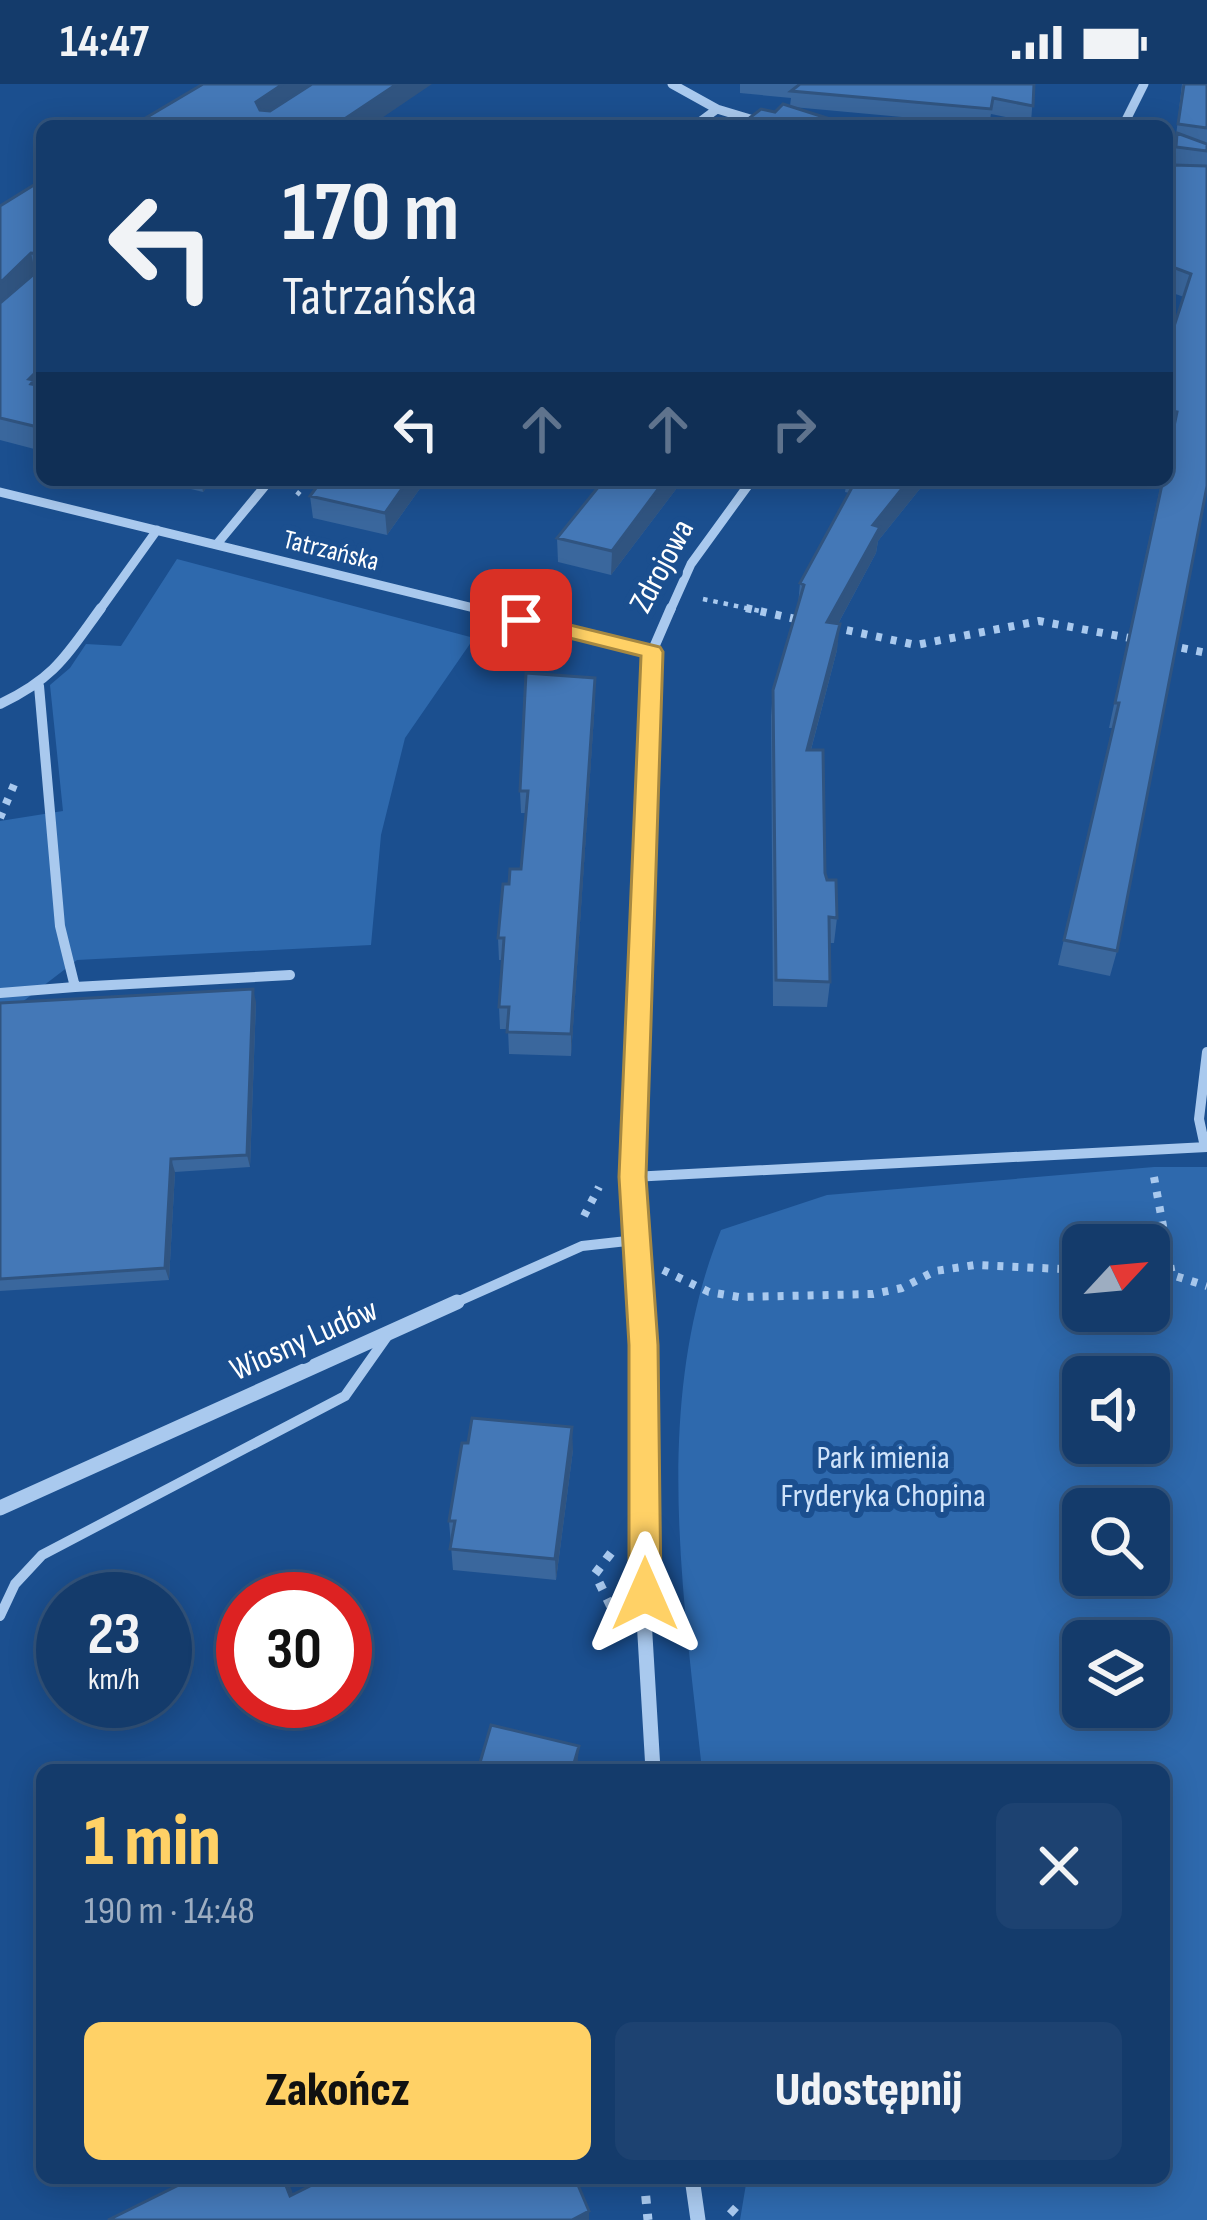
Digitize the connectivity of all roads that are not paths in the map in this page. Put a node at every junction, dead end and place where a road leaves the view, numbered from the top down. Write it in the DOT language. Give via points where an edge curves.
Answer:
graph roads {
  1 [pos="672,84"];
  2 [pos="1144,84"];
  3 [pos="717,109"];
  4 [pos="702,120"];
  5 [pos="753,120"];
  6 [pos="1126,120"];
  7 [pos="266,486"];
  8 [pos="748,486"];
  9 [pos="0,493"];
  10 [pos="157,530"];
  11 [pos="217,544"];
  12 [pos="652,652"];
  13 [pos="39,686"];
  14 [pos="0,704"];
  15 [pos="290,975"];
  16 [pos="76,987"];
  17 [pos="0,993"];
  18 [pos="1207,1052"];
  19 [pos="1206,1147"];
  20 [pos="632,1177"];
  21 [pos="636,1240"];
  22 [pos="392,1330"];
  23 [pos="0,1508"];
  24 [pos="0,1616"];
  25 [pos="652,1764"];
  26 [pos="693,2184"];
  27 [pos="698,2220"];
  1 -- 3 [label="street"];
  2 -- 6 [label="street"];
  3 -- 4 [label="street"];
  3 -- 5 [label="street"];
  7 -- 11 [label="street"];
  8 -- 12 [label="street, Zdrojowa" via="691,564"];
  9 -- 10 [label="street, Tatrzańska"];
  10 -- 11 [label="street, Tatrzańska"];
  10 -- 13 [label="street"];
  11 -- 12 [label="street, Tatrzańska"];
  12 -- 20 [label="street, Zdrojowa"];
  13 -- 14 [label="street"];
  13 -- 16 [label="street" via="61,926"];
  15 -- 16 [label="street"];
  16 -- 17 [label="street"];
  18 -- 19 [label="street" via="1199,1119"];
  19 -- 20 [label="street"];
  20 -- 21 [label="street, Zdrojowa"];
  21 -- 22 [label="street, Wiosny Ludów" via="582,1246"];
  21 -- 25 [label="street, Zdrojowa"];
  22 -- 23 [label="street, Wiosny Ludów"];
  22 -- 24 [label="lane" via="345,1396 42,1555"];
  26 -- 27 [label="street"];
}
